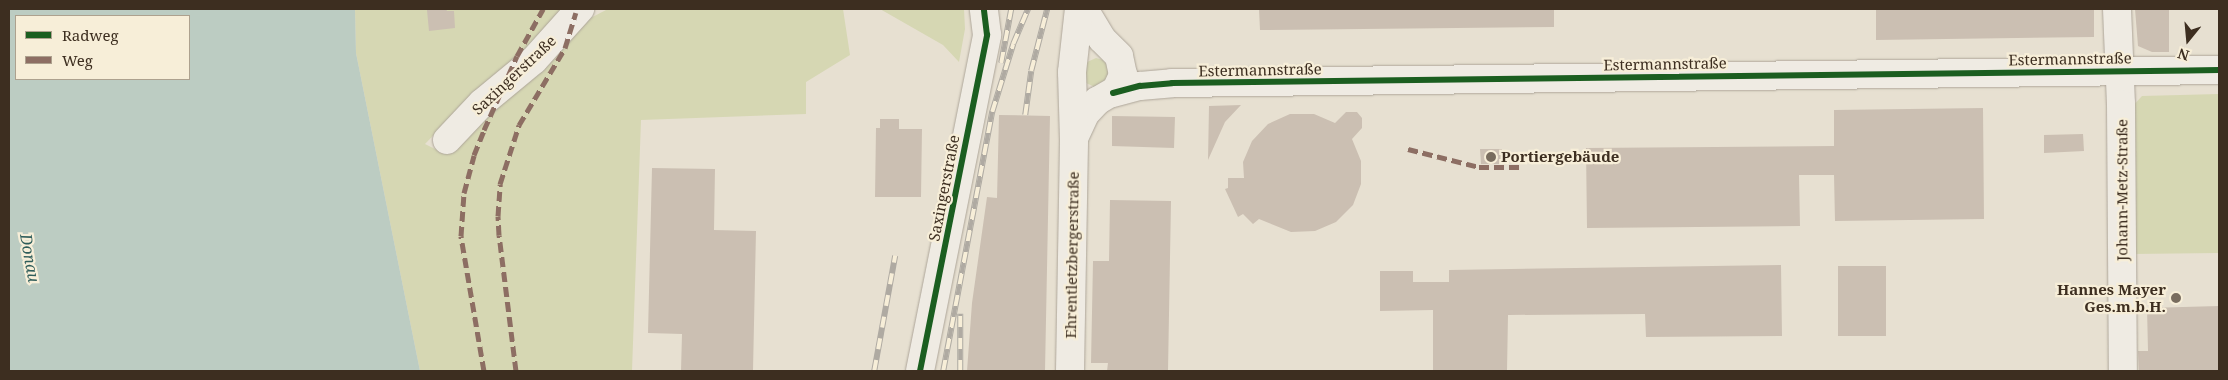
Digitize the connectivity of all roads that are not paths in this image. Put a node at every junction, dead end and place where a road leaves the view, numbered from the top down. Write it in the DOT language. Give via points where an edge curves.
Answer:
graph roads {
  1 [pos="580,9"];
  2 [pos="984,9"];
  3 [pos="1079,9"];
  4 [pos="1084,9"];
  5 [pos="2116,9"];
  6 [pos="1115,53"];
  7 [pos="2219,70"];
  8 [pos="2119,71"];
  9 [pos="1072,72"];
  10 [pos="1172,83"];
  11 [pos="1108,95"];
  12 [pos="447,140"];
  13 [pos="1074,140"];
  14 [pos="920,371"];
  15 [pos="1070,371"];
  16 [pos="2123,371"];
  1 -- 12 [label="street, Saxingerstraße" via="534,60 482,103"];
  2 -- 14 [label="street, Saxingerstraße" via="986,35"];
  3 -- 9 [label="street, Ehrentletzbergerstraße"];
  4 -- 6 [label="street" via="1094,28"];
  5 -- 8 [label="street, Johann-Metz-Straße"];
  6 -- 9 [label="street" via="1103,46 1089,47 1078,55"];
  6 -- 10 [label="street, Estermannstraße" via="1140,72"];
  6 -- 11 [label="street, Ehrentletzbergerstraße" via="1123,75 1119,86"];
  7 -- 8 [label="street, Estermannstraße"];
  8 -- 10 [label="street, Estermannstraße"];
  8 -- 16 [label="street, Johann-Metz-Straße"];
  9 -- 11 [label="street" via="1075,84 1082,92 1091,97"];
  9 -- 13 [label="street, Ehrentletzbergerstraße"];
  10 -- 11 [label="street, Estermannstraße" via="1140,86"];
  11 -- 13 [label="street, Ehrentletzbergerstraße" via="1085,114"];
  13 -- 15 [label="street, Ehrentletzbergerstraße"];
}
